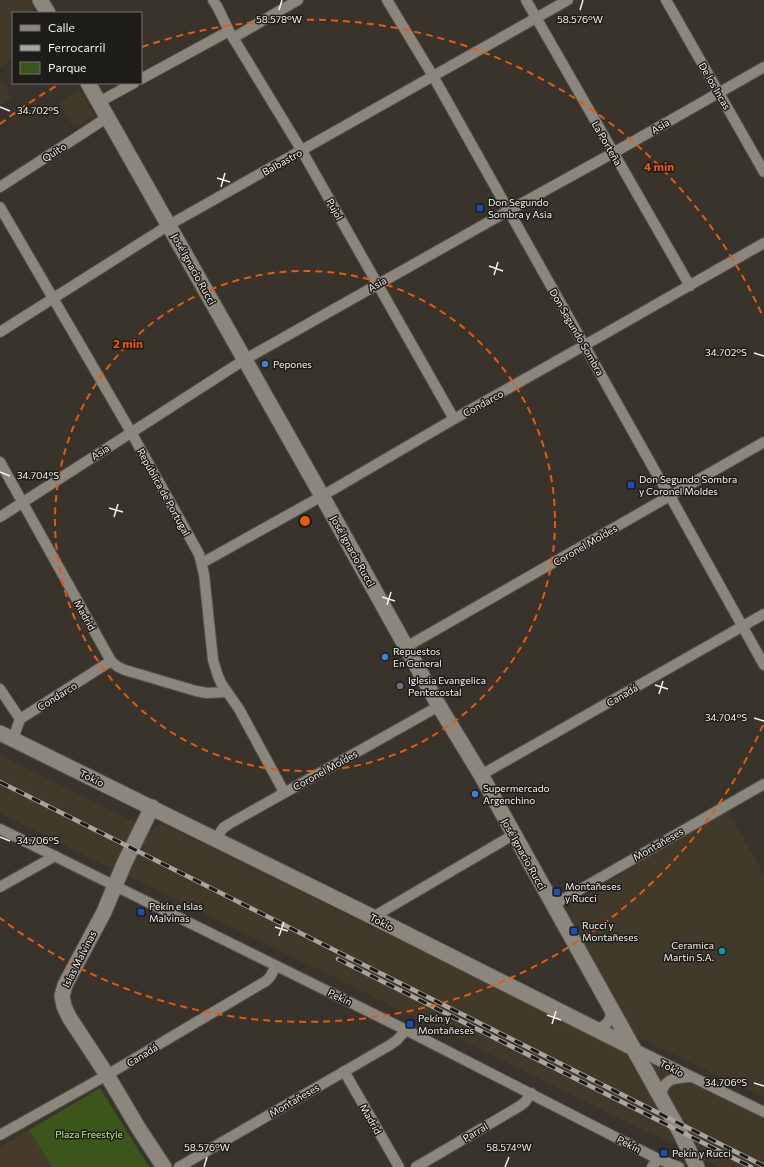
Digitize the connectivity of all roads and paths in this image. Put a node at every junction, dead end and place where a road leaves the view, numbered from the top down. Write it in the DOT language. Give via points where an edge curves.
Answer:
graph roads {
  1 [pos="40,0"];
  2 [pos="213,0"];
  3 [pos="298,0"];
  4 [pos="387,0"];
  5 [pos="526,0"];
  6 [pos="568,0"];
  7 [pos="666,0"];
  8 [pos="47,12"];
  9 [pos="536,18"];
  10 [pos="231,34"];
  11 [pos="764,67"];
  12 [pos="433,76"];
  13 [pos="142,78"];
  14 [pos="89,84"];
  15 [pos="132,84"];
  16 [pos="719,92"];
  17 [pos="99,102"];
  18 [pos="108,117"];
  19 [pos="302,151"];
  20 [pos="613,153"];
  21 [pos="764,172"];
  22 [pos="0,187"];
  23 [pos="0,207"];
  24 [pos="508,210"];
  25 [pos="169,225"];
  26 [pos="764,243"];
  27 [pos="377,284"];
  28 [pos="690,286"];
  29 [pos="53,298"];
  30 [pos="0,332"];
  31 [pos="585,345"];
  32 [pos="244,360"];
  33 [pos="454,418"];
  34 [pos="131,432"];
  35 [pos="764,442"];
  36 [pos="0,462"];
  37 [pos="322,496"];
  38 [pos="670,496"];
  39 [pos="22,503"];
  40 [pos="0,517"];
  41 [pos="202,563"];
  42 [pos="764,614"];
  43 [pos="742,627"];
  44 [pos="406,647"];
  45 [pos="111,661"];
  46 [pos="764,665"];
  47 [pos="0,689"];
  48 [pos="226,692"];
  49 [pos="439,706"];
  50 [pos="20,719"];
  51 [pos="6,736"];
  52 [pos="481,775"];
  53 [pos="764,784"];
  54 [pos="284,792"];
  55 [pos="152,807"];
  56 [pos="0,829"];
  57 [pos="514,835"];
  58 [pos="216,839"];
  59 [pos="55,856"];
  60 [pos="114,886"];
  61 [pos="0,887"];
  62 [pos="553,905"];
  63 [pos="373,917"];
  64 [pos="276,966"];
  65 [pos="612,1010"];
  66 [pos="589,1026"];
  67 [pos="406,1030"];
  68 [pos="633,1048"];
  69 [pos="344,1071"];
  70 [pos="107,1075"];
  71 [pos="690,1077"];
  72 [pos="531,1093"];
  73 [pos="661,1098"];
  74 [pos="764,1112"];
  75 [pos="1,1133"];
  76 [pos="655,1163"];
  77 [pos="164,1167"];
  78 [pos="179,1167"];
  79 [pos="399,1167"];
  80 [pos="416,1167"];
  81 [pos="679,1167"];
  82 [pos="697,1167"];
  1 -- 8 [label="street"];
  2 -- 10 [label="street, Pujol"];
  3 -- 10 [label="street"];
  4 -- 12 [label="street, Don Segundo Sombra"];
  5 -- 9 [label="street, La Porteña"];
  6 -- 9 [label="street, Balbastro"];
  7 -- 16 [label="street, De los Incas"];
  9 -- 12 [label="street, Balbastro"];
  9 -- 20 [label="street, La Porteña"];
  10 -- 13 [label="street"];
  10 -- 19 [label="street, Pujol"];
  11 -- 16 [label="street, Asia"];
  12 -- 19 [label="street, Balbastro"];
  12 -- 24 [label="street, Don Segundo Sombra"];
  14 -- 17 [label="street, José Ignacio Rucci"];
  15 -- 17 [label="street"];
  16 -- 20 [label="street, Asia"];
  16 -- 21 [label="street, De los Incas"];
  17 -- 18 [label="street, José Ignacio Rucci"];
  18 -- 22 [label="street, Quito"];
  18 -- 25 [label="street, José Ignacio Rucci"];
  19 -- 25 [label="street, Balbastro"];
  19 -- 27 [label="street, Pujol"];
  20 -- 24 [label="street, Asia"];
  20 -- 28 [label="street, La Porteña"];
  23 -- 29 [label="street, República de Portugal"];
  24 -- 27 [label="street, Asia"];
  24 -- 31 [label="street, Don Segundo Sombra"];
  25 -- 29 [label="street, Balbastro"];
  25 -- 32 [label="street, José Ignacio Rucci"];
  26 -- 28 [label="street, Condarco"];
  27 -- 32 [label="street, Asia"];
  27 -- 33 [label="street, Pujol"];
  28 -- 31 [label="street, Condarco"];
  29 -- 30 [label="street, Balbastro"];
  29 -- 34 [label="street, República de Portugal"];
  31 -- 33 [label="street, Condarco"];
  31 -- 38 [label="street, Don Segundo Sombra"];
  32 -- 34 [label="street, Asia"];
  32 -- 37 [label="street, José Ignacio Rucci"];
  33 -- 37 [label="street, Condarco"];
  34 -- 39 [label="street, Asia"];
  34 -- 41 [label="street, República de Portugal"];
  35 -- 38 [label="street, Coronel Moldes"];
  36 -- 39 [label="street, Madrid"];
  37 -- 41 [label="street, Condarco"];
  37 -- 44 [label="street, José Ignacio Rucci"];
  38 -- 43 [label="street, Don Segundo Sombra"];
  38 -- 44 [label="street, Coronel Moldes"];
  39 -- 40 [label="street, Asia"];
  39 -- 45 [label="street, Madrid"];
  41 -- 48 [label="street, República de Portugal" via="213,660"];
  42 -- 43 [label="street, Canadá"];
  43 -- 46 [label="street, Don Segundo Sombra"];
  43 -- 52 [label="street, Canadá"];
  44 -- 49 [label="street, José Ignacio Rucci"];
  45 -- 48 [label="street" via="125,670 196,691"];
  45 -- 50 [label="street, Condarco"];
  47 -- 50 [label="street"];
  48 -- 54 [label="street, República de Portugal" via="239,710"];
  49 -- 52 [label="street, José Ignacio Rucci"];
  49 -- 54 [label="street, Coronel Moldes"];
  50 -- 51 [label="street"];
  51 -- 55 [label="street, Tokio"];
  52 -- 57 [label="street, José Ignacio Rucci"];
  53 -- 62 [label="street, Montañeses"];
  54 -- 58 [label="street, Coronel Moldes" via="223,828"];
  55 -- 58 [label="street, Tokio"];
  55 -- 60 [label="street, Islas Malvinas"];
  56 -- 59 [label="street, Pekín"];
  57 -- 62 [label="street, José Ignacio Rucci"];
  57 -- 63 [label="street"];
  58 -- 63 [label="street, Tokio"];
  59 -- 60 [label="street, Pekín"];
  59 -- 61 [label="street"];
  60 -- 64 [label="street, Pekín"];
  60 -- 70 [label="street, Islas Malvinas" via="104,912 64,985 62,996 69,1017"];
  62 -- 65 [label="street, José Ignacio Rucci"];
  63 -- 66 [label="street, Tokio"];
  64 -- 67 [label="street, Pekín"];
  64 -- 70 [label="street, Canadá" via="266,981"];
  65 -- 66 [label="street" via="610,1019 604,1026"];
  65 -- 68 [label="street, José Ignacio Rucci"];
  66 -- 68 [label="street, Tokio"];
  67 -- 69 [label="street, Montañeses" via="390,1045"];
  67 -- 72 [label="street, Pekín"];
  68 -- 71 [label="street, Tokio"];
  68 -- 73 [label="street, José Ignacio Rucci"];
  69 -- 78 [label="street, Montañeses"];
  69 -- 79 [label="street, Madrid"];
  70 -- 75 [label="street, Canadá"];
  70 -- 77 [label="street, Islas Malvinas"];
  71 -- 73 [label="street" via="670,1080 662,1089"];
  71 -- 74 [label="street, Tokio"];
  72 -- 76 [label="street, Pekín"];
  72 -- 80 [label="street, Parral" via="520,1106"];
  73 -- 82 [label="street, José Ignacio Rucci"];
  76 -- 81 [label="street, Pekín"];
}
